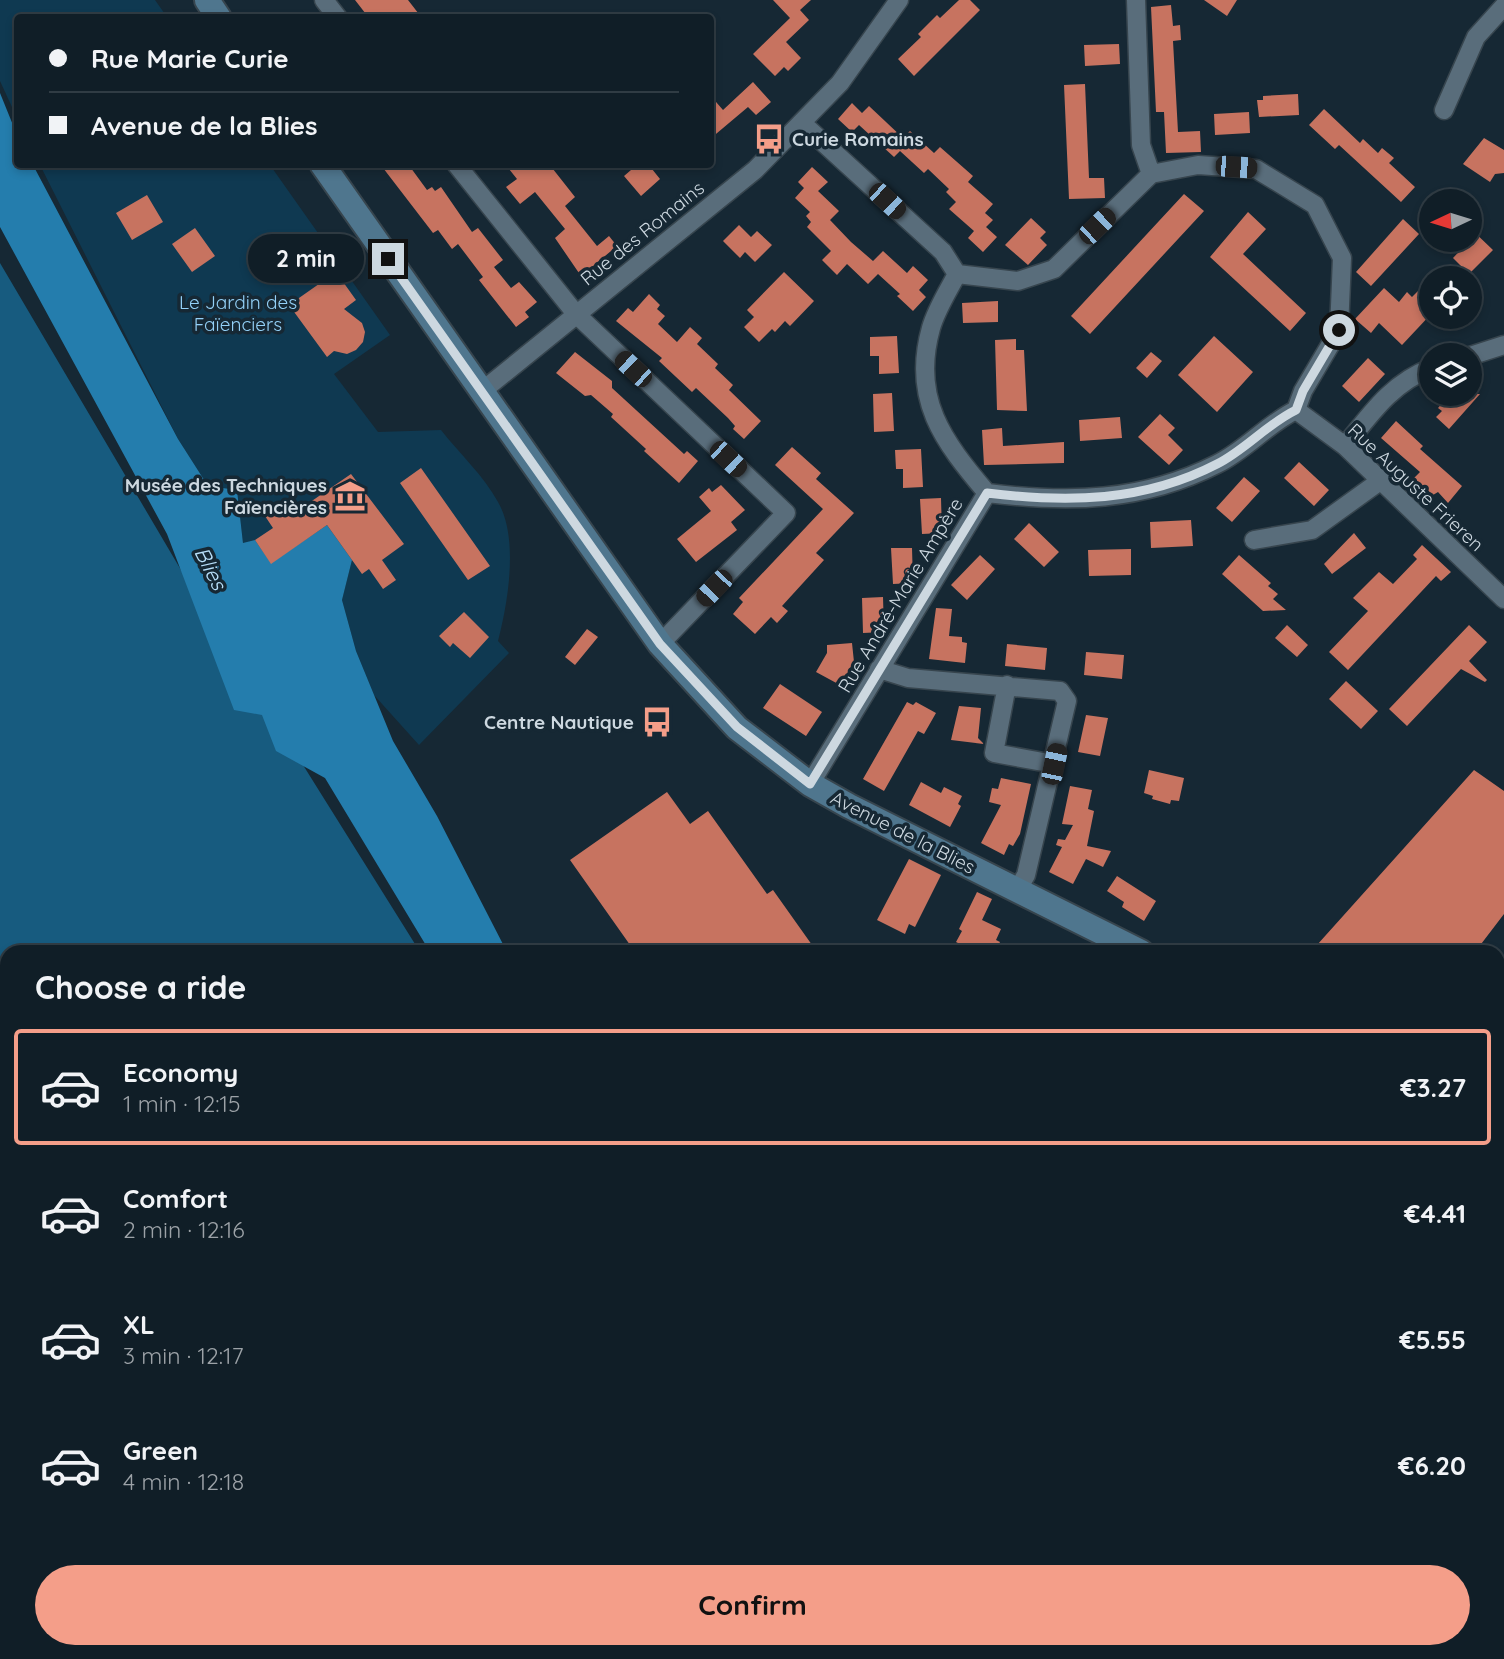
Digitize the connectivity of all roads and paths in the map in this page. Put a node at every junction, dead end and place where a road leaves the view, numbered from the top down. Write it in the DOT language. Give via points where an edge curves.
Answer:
graph roads {
  1 [pos="324,0"];
  2 [pos="899,0"];
  3 [pos="1136,0"];
  4 [pos="1504,6"];
  5 [pos="335,14"];
  6 [pos="1444,110"];
  7 [pos="803,124"];
  8 [pos="325,168"];
  9 [pos="459,168"];
  10 [pos="1151,174"];
  11 [pos="957,274"];
  12 [pos="576,314"];
  13 [pos="1504,345"];
  14 [pos="1482,352"];
  15 [pos="1419,373"];
  16 [pos="481,392"];
  17 [pos="1296,410"];
  18 [pos="1345,446"];
  19 [pos="1380,481"];
  20 [pos="987,493"];
  21 [pos="1254,540"];
  22 [pos="1504,599"];
  23 [pos="660,644"];
  24 [pos="879,669"];
  25 [pos="1007,685"];
  26 [pos="1054,764"];
  27 [pos="810,784"];
  28 [pos="1018,889"];
  29 [pos="1127,945"];
  1 -- 5 [label="street"];
  2 -- 7 [label="street, Rue des Romains" via="840,83"];
  3 -- 10 [label="street" via="1141,145"];
  4 -- 6 [label="street" via="1476,37"];
  7 -- 11 [label="street" via="943,252"];
  7 -- 12 [label="street, Rue des Romains" via="755,170"];
  8 -- 16 [label="main road, Avenue de la Blies"];
  9 -- 12 [label="street"];
  10 -- 11 [label="street" via="1054,269 1018,281"];
  10 -- 17 [label="street" via="1198,165 1256,169 1315,205 1342,258 1339,330"];
  11 -- 20 [label="street, Rue André-Marie Ampère" via="931,326 924,365 932,415 955,456"];
  12 -- 16 [label="street, Rue des Romains"];
  12 -- 23 [label="street" via="786,513"];
  13 -- 14 [label="street"];
  15 -- 18 [label="street" via="1381,400"];
  16 -- 23 [label="main road, Avenue de la Blies"];
  17 -- 18 [label="street, Rue Auguste Frieren"];
  17 -- 20 [label="street" via="1219,463 1163,488 1095,499"];
  18 -- 19 [label="street, Rue Auguste Frieren"];
  19 -- 21 [label="street" via="1312,530"];
  19 -- 22 [label="street, Rue Auguste Frieren"];
  20 -- 24 [label="street, Rue André-Marie Ampère"];
  23 -- 27 [label="main road, Avenue de la Blies" via="737,727"];
  24 -- 25 [label="street" via="908,678"];
  24 -- 27 [label="street, Rue André-Marie Ampère"];
  25 -- 26 [label="street" via="1060,691 1067,701"];
  25 -- 26 [label="street" via="994,753"];
  26 -- 28 [label="street" via="1026,875"];
  27 -- 28 [label="main road, Avenue de la Blies"];
  28 -- 29 [label="main road, Avenue de la Blies"];
}
